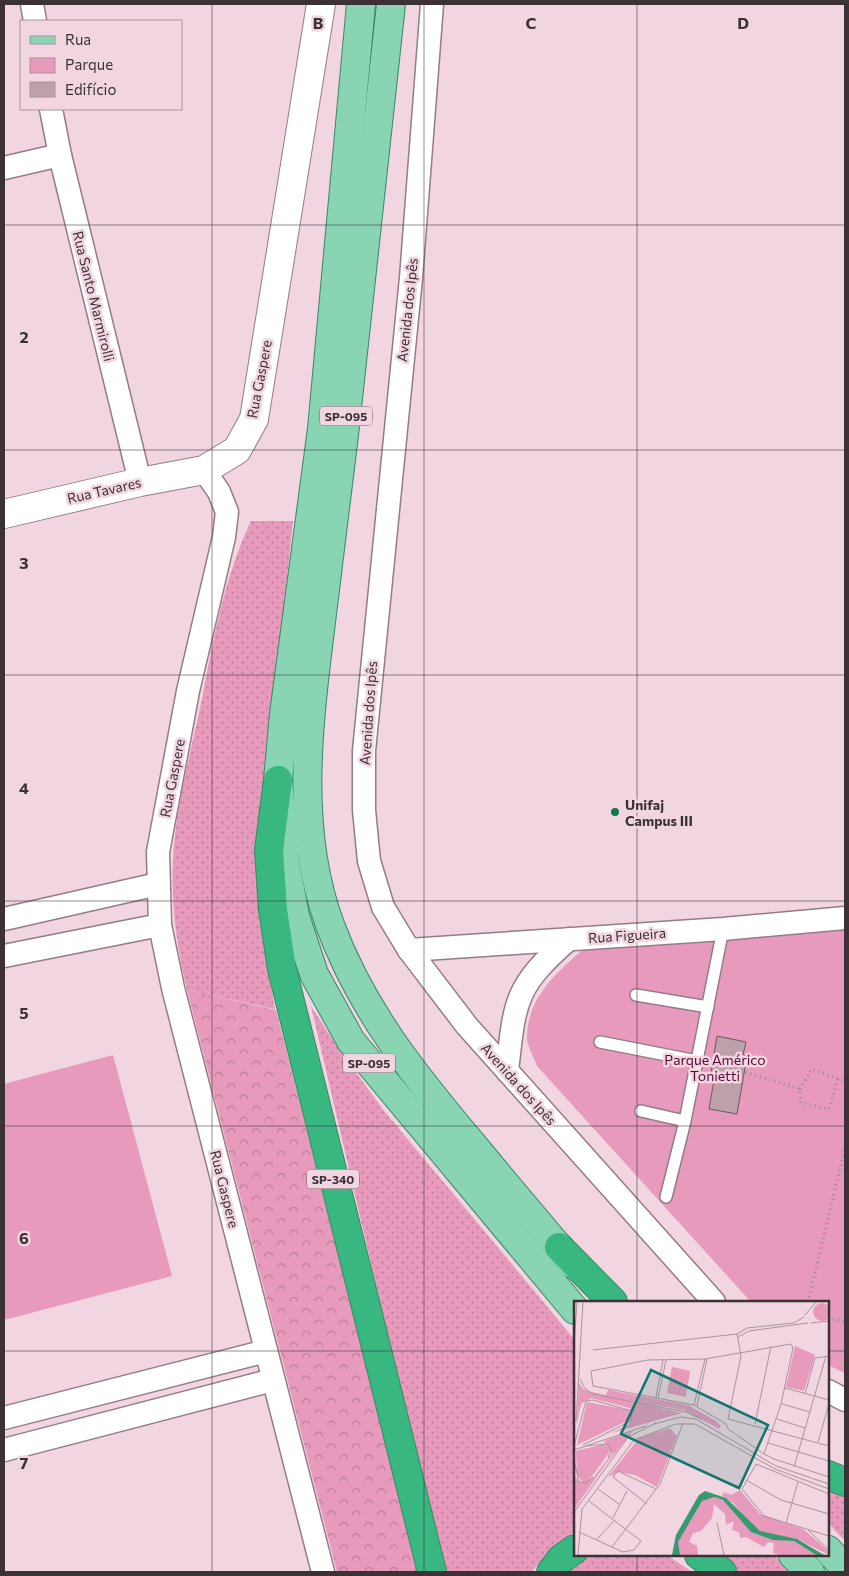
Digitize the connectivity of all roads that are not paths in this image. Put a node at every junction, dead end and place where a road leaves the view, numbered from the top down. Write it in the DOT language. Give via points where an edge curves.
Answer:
graph roads {
  1 [pos="32,4"];
  2 [pos="321,4"];
  3 [pos="361,4"];
  4 [pos="391,4"];
  5 [pos="432,4"];
  6 [pos="35,20"];
  7 [pos="51,110"];
  8 [pos="60,156"];
  9 [pos="4,168"];
  10 [pos="204,470"];
  11 [pos="140,482"];
  12 [pos="4,514"];
  13 [pos="278,780"];
  14 [pos="158,884"];
  15 [pos="4,918"];
  16 [pos="845,918"];
  17 [pos="160,924"];
  18 [pos="723,929"];
  19 [pos="569,939"];
  20 [pos="409,950"];
  21 [pos="4,956"];
  22 [pos="636,995"];
  23 [pos="708,1006"];
  24 [pos="600,1042"];
  25 [pos="697,1058"];
  26 [pos="508,1071"];
  27 [pos="641,1111"];
  28 [pos="685,1121"];
  29 [pos="666,1197"];
  30 [pos="559,1247"];
  31 [pos="605,1301"];
  32 [pos="612,1301"];
  33 [pos="713,1301"];
  34 [pos="574,1309"];
  35 [pos="266,1351"];
  36 [pos="273,1380"];
  37 [pos="829,1392"];
  38 [pos="845,1400"];
  39 [pos="4,1418"];
  40 [pos="4,1450"];
  41 [pos="829,1475"];
  42 [pos="845,1482"];
  43 [pos="574,1550"];
  44 [pos="829,1551"];
  45 [pos="700,1556"];
  46 [pos="794,1556"];
  47 [pos="845,1568"];
  48 [pos="323,1572"];
  49 [pos="432,1572"];
  50 [pos="551,1572"];
  51 [pos="722,1572"];
  52 [pos="810,1572"];
  1 -- 6 [label="street"];
  2 -- 10 [label="street, Rua Gaspere" via="254,419 237,450"];
  3 -- 13 [label="main road, SP-095" via="322,429"];
  4 -- 30 [label="main road, SP-095" via="309,724 306,779 309,828 316,875 328,921 344,961 368,1006 425,1088"];
  5 -- 20 [label="street, Avenida dos Ipês" via="411,278 364,751 364,810 369,861 383,907"];
  7 -- 8 [label="street, Rua Santo Marmirolli"];
  8 -- 9 [label="street"];
  8 -- 11 [label="street, Rua Santo Marmirolli"];
  10 -- 11 [label="street, Rua Tavares"];
  10 -- 14 [label="street, Rua Gaspere" via="228,512 188,691 161,833"];
  11 -- 12 [label="street, Rua Tavares"];
  13 -- 34 [label="main road, SP-095" via="285,862 296,916 314,974 347,1033"];
  13 -- 49 [label="highway, SP-340" via="270,850 273,910 282,969"];
  14 -- 15 [label="street"];
  14 -- 17 [label="street, Rua Gaspere"];
  16 -- 18 [label="street, Rua Figueira"];
  17 -- 21 [label="street"];
  17 -- 35 [label="street, Rua Gaspere" via="173,988"];
  18 -- 19 [label="street, Rua Figueira"];
  18 -- 23 [label="lane"];
  19 -- 20 [label="street, Rua Figueira"];
  19 -- 26 [label="street" via="541,963 523,988 514,1011"];
  20 -- 26 [label="street, Avenida dos Ipês" via="467,1026"];
  22 -- 23 [label="lane"];
  23 -- 25 [label="lane"];
  24 -- 25 [label="lane"];
  25 -- 28 [label="lane"];
  26 -- 33 [label="street, Avenida dos Ipês"];
  27 -- 28 [label="lane"];
  28 -- 29 [label="lane"];
  30 -- 31 [label="main road, SP-095"];
  30 -- 32 [label="highway"];
  35 -- 36 [label="street, Rua Gaspere"];
  35 -- 39 [label="street"];
  36 -- 40 [label="street"];
  36 -- 48 [label="street, Rua Gaspere"];
  37 -- 38 [label="street"];
  41 -- 42 [label="highway"];
  43 -- 50 [label="highway"];
  44 -- 47 [label="main road"];
  45 -- 51 [label="highway"];
  46 -- 52 [label="main road"];
}
